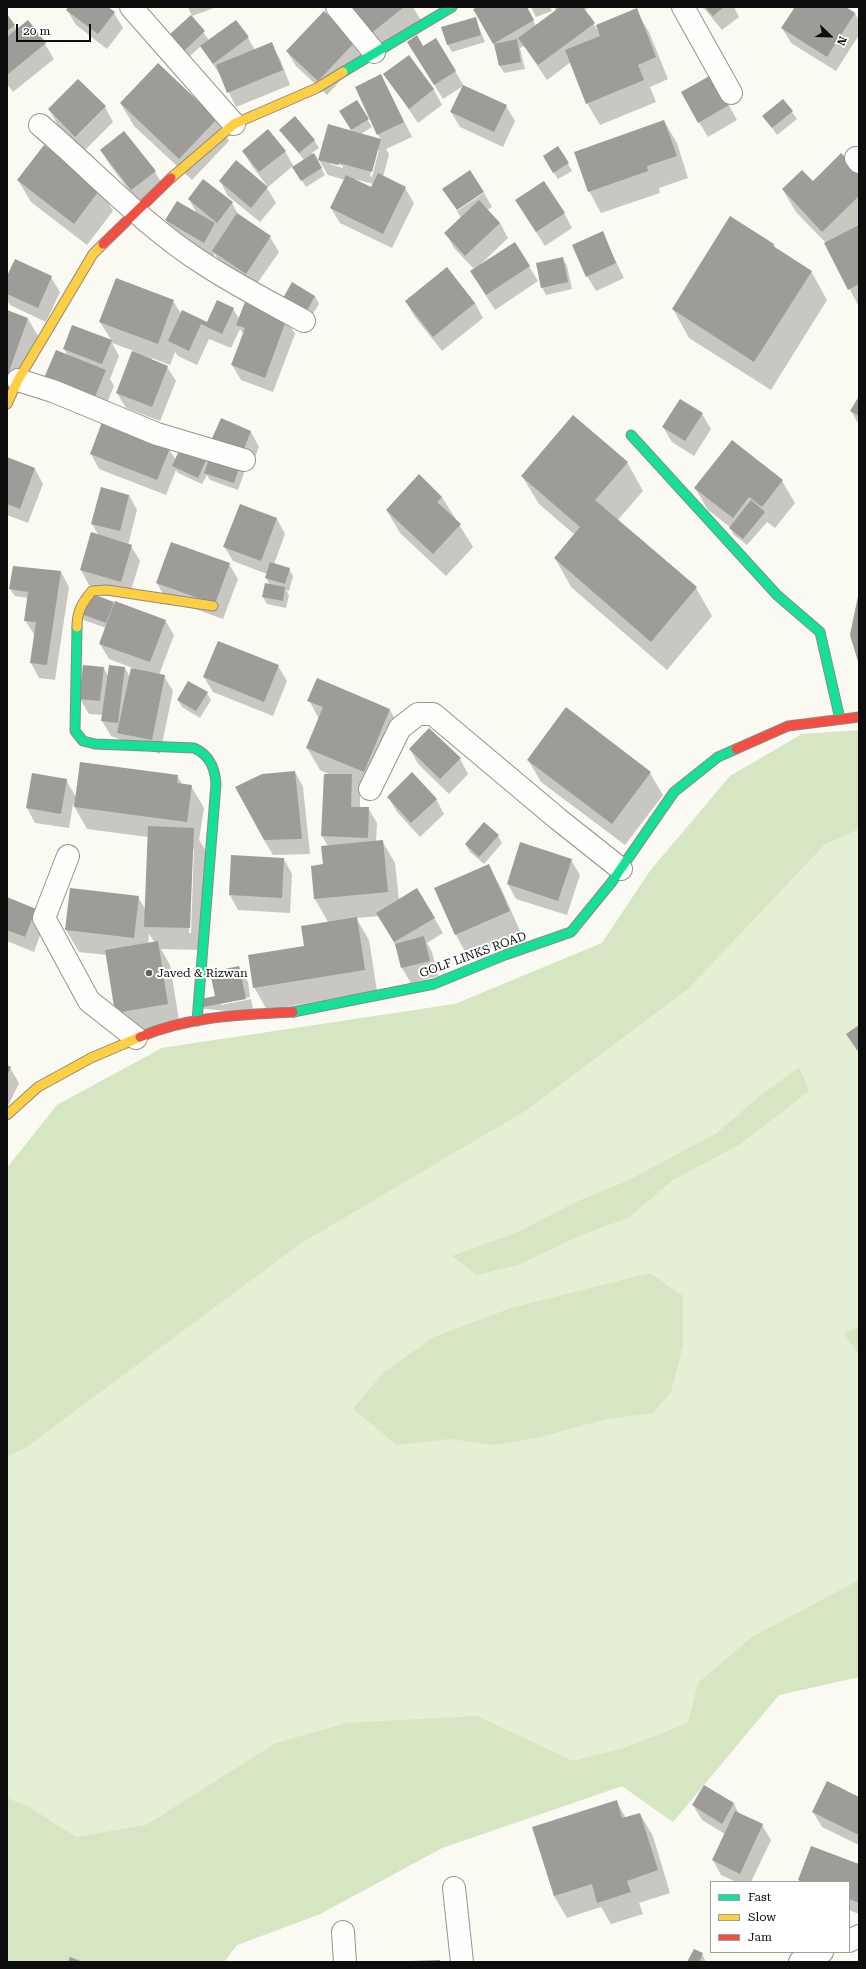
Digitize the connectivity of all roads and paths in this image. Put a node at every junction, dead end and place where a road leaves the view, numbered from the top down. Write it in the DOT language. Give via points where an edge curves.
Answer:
graph roads {
  1 [pos="131,7"];
  2 [pos="337,7"];
  3 [pos="452,7"];
  4 [pos="684,7"];
  5 [pos="374,52"];
  6 [pos="731,93"];
  7 [pos="234,124"];
  8 [pos="40,125"];
  9 [pos="136,212"];
  10 [pos="304,321"];
  11 [pos="10,396"];
  12 [pos="630,435"];
  13 [pos="244,460"];
  14 [pos="213,606"];
  15 [pos="859,717"];
  16 [pos="840,719"];
  17 [pos="370,789"];
  18 [pos="68,856"];
  19 [pos="621,868"];
  20 [pos="197,1021"];
  21 [pos="136,1038"];
  22 [pos="7,1115"];
  23 [pos="454,1888"];
  24 [pos="343,1932"];
  25 [pos="859,1936"];
  26 [pos="850,1940"];
  27 [pos="820,1953"];
  28 [pos="345,1962"];
  29 [pos="462,1962"];
  30 [pos="801,1962"];
  1 -- 7 [label="street"];
  2 -- 5 [label="street"];
  3 -- 5 [label="street"];
  4 -- 6 [label="street"];
  5 -- 7 [label="street" via="317,88"];
  7 -- 9 [label="street" via="185,164"];
  8 -- 9 [label="street"];
  9 -- 10 [label="street" via="203,264"];
  9 -- 11 [label="street" via="93,254"];
  11 -- 13 [label="street" via="53,392 157,434"];
  12 -- 16 [label="street" via="777,595 820,632"];
  14 -- 20 [label="street" via="107,590 92,591 81,604 76,626 75,731 79,740 95,744 194,748 203,752 215,772"];
  15 -- 16 [label="street, GOLF LINKS ROAD"];
  16 -- 19 [label="street, GOLF LINKS ROAD" via="788,726 718,757 674,792"];
  17 -- 19 [label="street" via="400,728 418,714 434,714 558,819"];
  18 -- 21 [label="street" via="44,918 89,1001"];
  19 -- 20 [label="street, GOLF LINKS ROAD" via="571,932 434,984 301,1012 221,1016"];
  20 -- 21 [label="street, GOLF LINKS ROAD" via="157,1029"];
  21 -- 22 [label="street, GOLF LINKS ROAD" via="91,1058 38,1087"];
  23 -- 29 [label="street"];
  24 -- 28 [label="street"];
  25 -- 26 [label="street"];
  27 -- 30 [label="street"];
}
